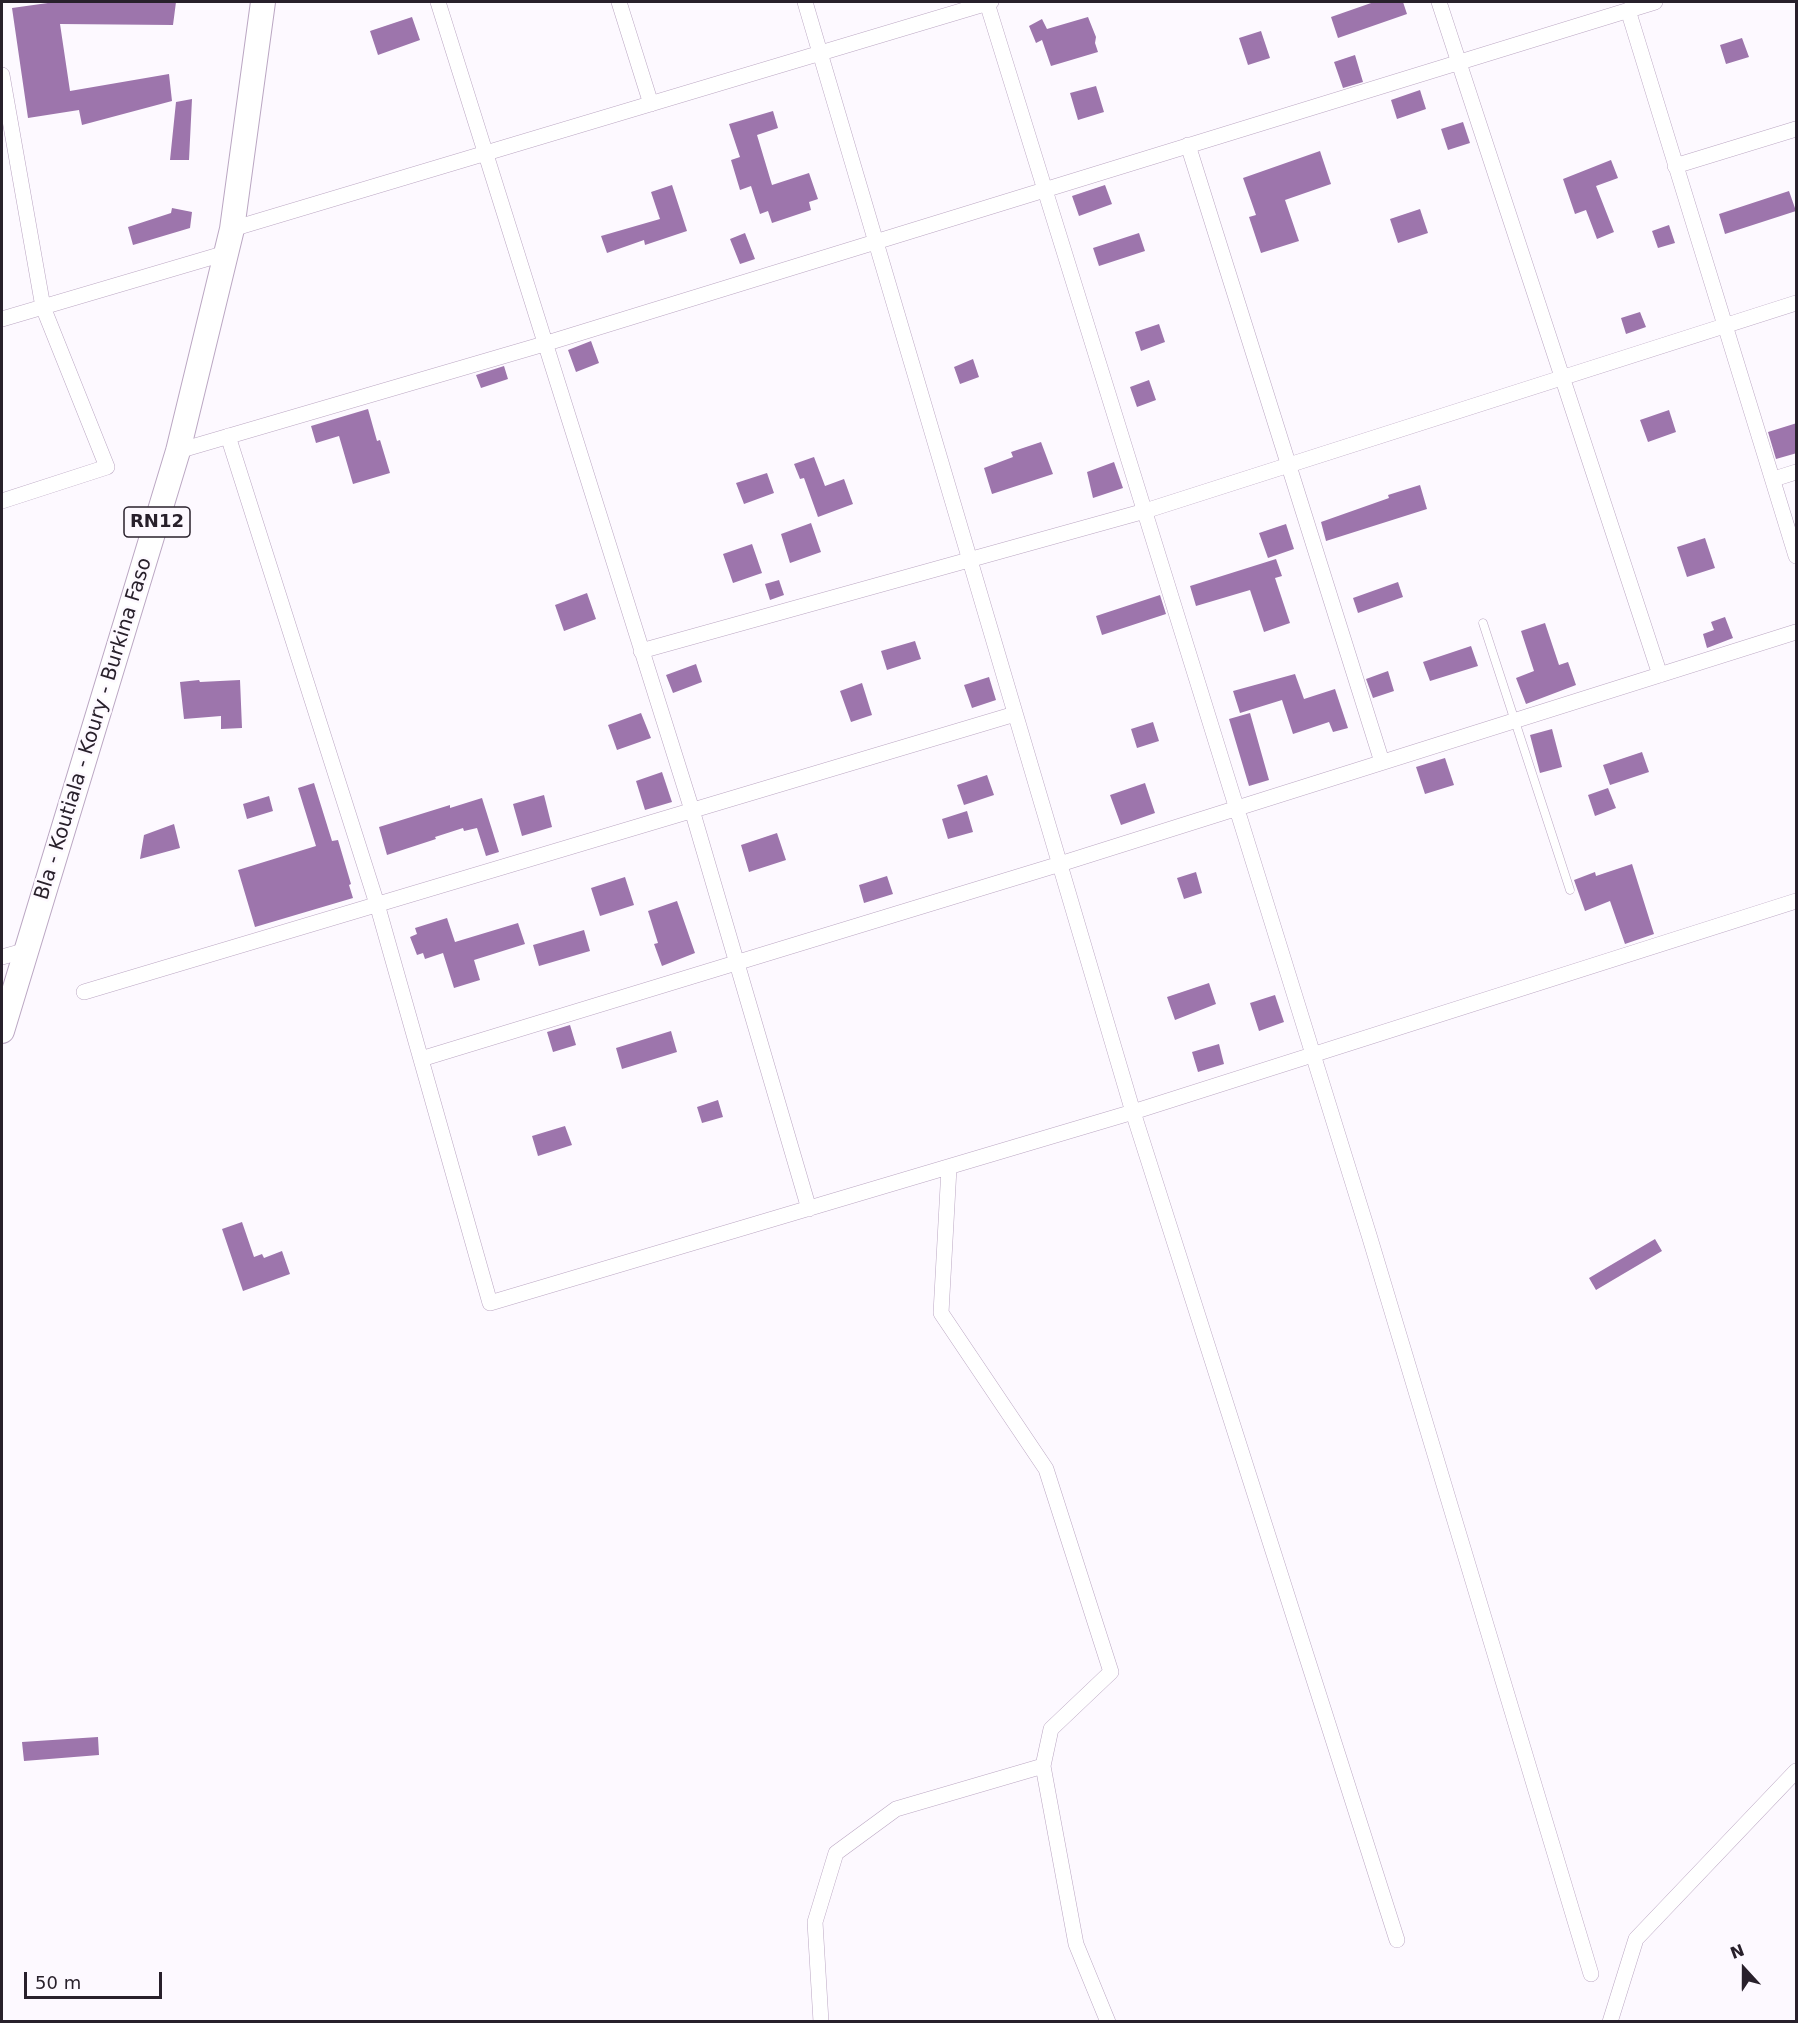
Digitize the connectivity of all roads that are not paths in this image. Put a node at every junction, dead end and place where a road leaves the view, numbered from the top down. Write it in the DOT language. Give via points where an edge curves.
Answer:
graph roads {
  1 [pos="263,2"];
  2 [pos="438,2"];
  3 [pos="619,2"];
  4 [pos="805,2"];
  5 [pos="989,2"];
  6 [pos="1439,2"];
  7 [pos="1655,2"];
  8 [pos="1628,10"];
  9 [pos="820,53"];
  10 [pos="1459,62"];
  11 [pos="2,75"];
  12 [pos="651,104"];
  13 [pos="1797,129"];
  14 [pos="1188,145"];
  15 [pos="485,153"];
  16 [pos="17,159"];
  17 [pos="2,164"];
  18 [pos="1675,166"];
  19 [pos="1045,189"];
  20 [pos="232,229"];
  21 [pos="876,242"];
  22 [pos="226,253"];
  23 [pos="1797,303"];
  24 [pos="43,307"];
  25 [pos="2,319"];
  26 [pos="1725,326"];
  27 [pos="544,344"];
  28 [pos="1563,378"];
  29 [pos="228,436"];
  30 [pos="178,451"];
  31 [pos="1289,465"];
  32 [pos="1797,472"];
  33 [pos="1774,479"];
  34 [pos="2,501"];
  35 [pos="1144,511"];
  36 [pos="1797,556"];
  37 [pos="970,560"];
  38 [pos="1484,623"];
  39 [pos="1797,632"];
  40 [pos="641,651"];
  41 [pos="1660,675"];
  42 [pos="1016,714"];
  43 [pos="1515,720"];
  44 [pos="1382,762"];
  45 [pos="1236,808"];
  46 [pos="692,810"];
  47 [pos="1060,864"];
  48 [pos="1570,890"];
  49 [pos="1797,901"];
  50 [pos="377,904"];
  51 [pos="27,950"];
  52 [pos="2,957"];
  53 [pos="736,963"];
  54 [pos="84,992"];
  55 [pos="2,1030"];
  56 [pos="1312,1055"];
  57 [pos="421,1059"];
  58 [pos="1133,1112"];
  59 [pos="949,1168"];
  60 [pos="809,1209"];
  61 [pos="1043,1766"];
  62 [pos="1797,1771"];
  63 [pos="1397,1941"];
  64 [pos="1591,1974"];
  65 [pos="821,2022"];
  66 [pos="1108,2022"];
  67 [pos="1610,2022"];
  1 -- 20 [label="main road, Bla - Koutiala - Koury - Burkina Faso / RN12"];
  2 -- 15 [label="street"];
  3 -- 12 [label="street"];
  4 -- 9 [label="street"];
  5 -- 9 [label="street"];
  5 -- 19 [label="street"];
  6 -- 10 [label="street"];
  7 -- 8 [label="street"];
  8 -- 10 [label="street"];
  8 -- 18 [label="street"];
  9 -- 12 [label="street"];
  9 -- 21 [label="street"];
  10 -- 14 [label="street"];
  10 -- 28 [label="street"];
  11 -- 16 [label="street"];
  12 -- 15 [label="street"];
  13 -- 18 [label="street"];
  14 -- 19 [label="street"];
  14 -- 31 [label="street"];
  15 -- 20 [label="street"];
  15 -- 27 [label="street"];
  16 -- 17 [label="street"];
  16 -- 24 [label="street"];
  18 -- 26 [label="street"];
  19 -- 21 [label="street"];
  19 -- 35 [label="street"];
  20 -- 22 [label="main road, Bla - Koutiala - Koury - Burkina Faso / RN12"];
  21 -- 27 [label="street"];
  21 -- 37 [label="street"];
  22 -- 24 [label="street"];
  22 -- 30 [label="main road, Bla - Koutiala - Koury - Burkina Faso / RN12"];
  23 -- 26 [label="street"];
  24 -- 25 [label="street"];
  24 -- 34 [label="street" via="107,467"];
  26 -- 28 [label="street"];
  26 -- 33 [label="street"];
  27 -- 29 [label="street"];
  27 -- 40 [label="street"];
  28 -- 31 [label="street"];
  28 -- 41 [label="street"];
  29 -- 30 [label="street"];
  29 -- 50 [label="street"];
  30 -- 51 [label="main road, Bla - Koutiala - Koury - Burkina Faso / RN12"];
  31 -- 35 [label="street"];
  31 -- 44 [label="street"];
  32 -- 33 [label="street"];
  33 -- 36 [label="street"];
  35 -- 37 [label="street"];
  35 -- 45 [label="street"];
  37 -- 40 [label="street"];
  37 -- 42 [label="street"];
  38 -- 43 [label="lane"];
  39 -- 41 [label="street"];
  40 -- 46 [label="street"];
  41 -- 43 [label="street"];
  42 -- 46 [label="street"];
  42 -- 47 [label="street"];
  43 -- 44 [label="street"];
  43 -- 48 [label="lane"];
  44 -- 45 [label="street"];
  45 -- 47 [label="street"];
  45 -- 56 [label="street"];
  46 -- 50 [label="street"];
  46 -- 53 [label="street"];
  47 -- 53 [label="street"];
  47 -- 58 [label="street"];
  49 -- 56 [label="street"];
  50 -- 54 [label="street"];
  50 -- 57 [label="street"];
  51 -- 52 [label="street"];
  51 -- 55 [label="main road, Bla - Koutiala - Koury - Burkina Faso / RN12"];
  53 -- 57 [label="street"];
  53 -- 60 [label="street"];
  56 -- 58 [label="street"];
  56 -- 64 [label="street"];
  57 -- 60 [label="street" via="490,1303"];
  58 -- 59 [label="street"];
  58 -- 63 [label="street"];
  59 -- 60 [label="street"];
  59 -- 61 [label="street" via="941,1313 1046,1469 1111,1672 1051,1729"];
  61 -- 65 [label="street" via="896,1809 836,1853 815,1922"];
  61 -- 66 [label="street" via="1076,1944"];
  62 -- 67 [label="street" via="1636,1939"];
}
